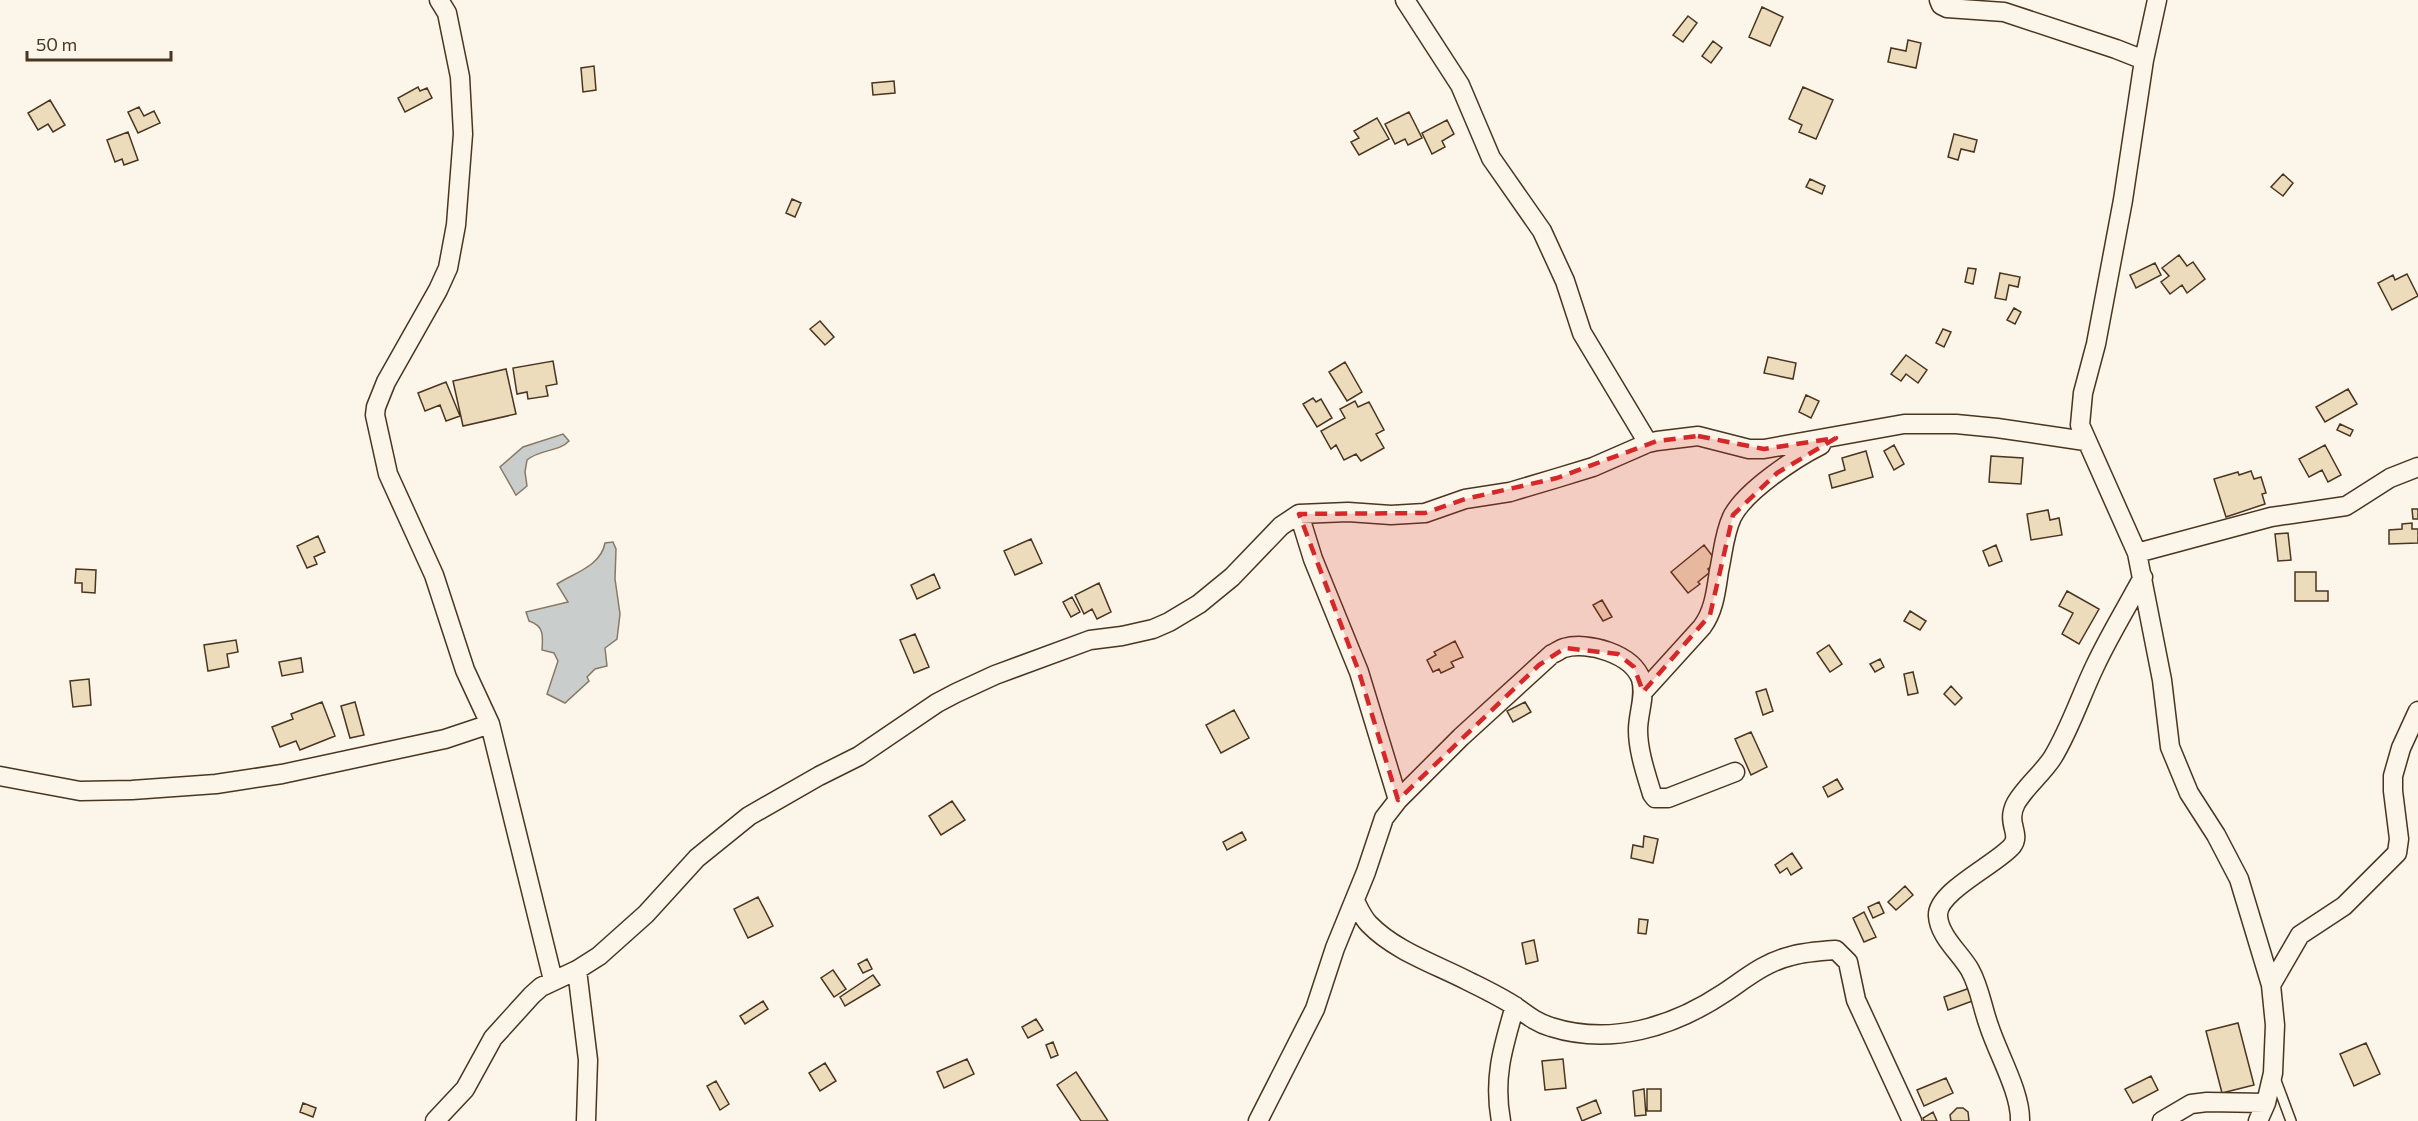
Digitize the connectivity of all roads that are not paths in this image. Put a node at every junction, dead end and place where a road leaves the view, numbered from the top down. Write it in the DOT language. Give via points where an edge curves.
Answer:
graph roads {
  1 [pos="439,0"];
  2 [pos="1404,0"];
  3 [pos="1939,0"];
  4 [pos="2157,0"];
  5 [pos="2144,60"];
  6 [pos="1836,438"];
  7 [pos="2085,441"];
  8 [pos="1648,443"];
  9 [pos="2418,467"];
  10 [pos="1299,514"];
  11 [pos="2137,553"];
  12 [pos="2143,577"];
  13 [pos="1643,692"];
  14 [pos="2418,711"];
  15 [pos="490,724"];
  16 [pos="1735,772"];
  17 [pos="0,776"];
  18 [pos="1398,800"];
  19 [pos="1355,901"];
  20 [pos="577,970"];
  21 [pos="553,980"];
  22 [pos="2271,985"];
  23 [pos="1515,1006"];
  24 [pos="2273,1073"];
  25 [pos="2266,1103"];
  26 [pos="435,1121"];
  27 [pos="586,1121"];
  28 [pos="1258,1121"];
  29 [pos="1501,1121"];
  30 [pos="1912,1121"];
  31 [pos="2020,1121"];
  32 [pos="2162,1121"];
  33 [pos="2258,1121"];
  34 [pos="2291,1121"];
  1 -- 15 [label="street" via="447,13 460,77 463,134 456,225 448,268 386,382 375,415 395,493 434,575 465,670"];
  2 -- 8 [label="street" via="1460,85 1491,158 1542,231 1565,281 1582,333"];
  3 -- 5 [label="street" via="1947,8 2004,12"];
  4 -- 5 [label="street"];
  5 -- 7 [label="street" via="2123,200 2084,393 2080,425"];
  6 -- 7 [label="street" via="1904,424 1956,424"];
  6 -- 8 [label="street" via="1764,449 1698,436"];
  6 -- 13 [label="street" via="1777,473 1733,515 1710,615"];
  7 -- 11 [label="street"];
  8 -- 10 [label="street" via="1593,467 1425,513"];
  9 -- 11 [label="street" via="2390,478 2346,506 2271,517"];
  10 -- 18 [label="street" via="1359,672"];
  10 -- 20 [label="street" via="1281,526 1232,577 1169,622 1153,629 1090,640 995,675 937,703 859,756 756,812 697,858 646,914"];
  11 -- 12 [label="street"];
  12 -- 22 [label="street" via="2170,747 2189,793 2239,879"];
  12 -- 31 [label="street" via="2053,756 2012,811 2014,842 2007,852 1952,893 1938,911 1943,931 1977,983 1987,1023 2016,1096"];
  13 -- 16 [label="street" via="1640,749 1655,798 1668,798"];
  13 -- 18 [label="street" via="1634,667 1618,654 1565,648 1539,665"];
  14 -- 22 [label="street" via="2400,748 2394,776 2397,853 2344,906 2300,935"];
  15 -- 17 [label="street" via="445,739 216,784 80,791"];
  15 -- 21 [label="street"];
  18 -- 19 [label="street" via="1384,818"];
  19 -- 23 [label="street" via="1370,926 1406,951"];
  19 -- 28 [label="street" via="1316,1009"];
  20 -- 21 [label="street"];
  20 -- 27 [label="street" via="588,1060"];
  21 -- 26 [label="street" via="532,995 493,1038 465,1089"];
  22 -- 24 [label="street" via="2275,1025"];
  23 -- 29 [label="street" via="1497,1079"];
  23 -- 30 [label="street" via="1536,1022 1578,1033 1643,1030 1672,1022 1757,970 1790,956 1836,950 1848,962 1856,1000"];
  24 -- 25 [label="street"];
  24 -- 34 [label="lane"];
  25 -- 32 [label="street" via="2191,1104"];
  25 -- 33 [label="street"];
}
